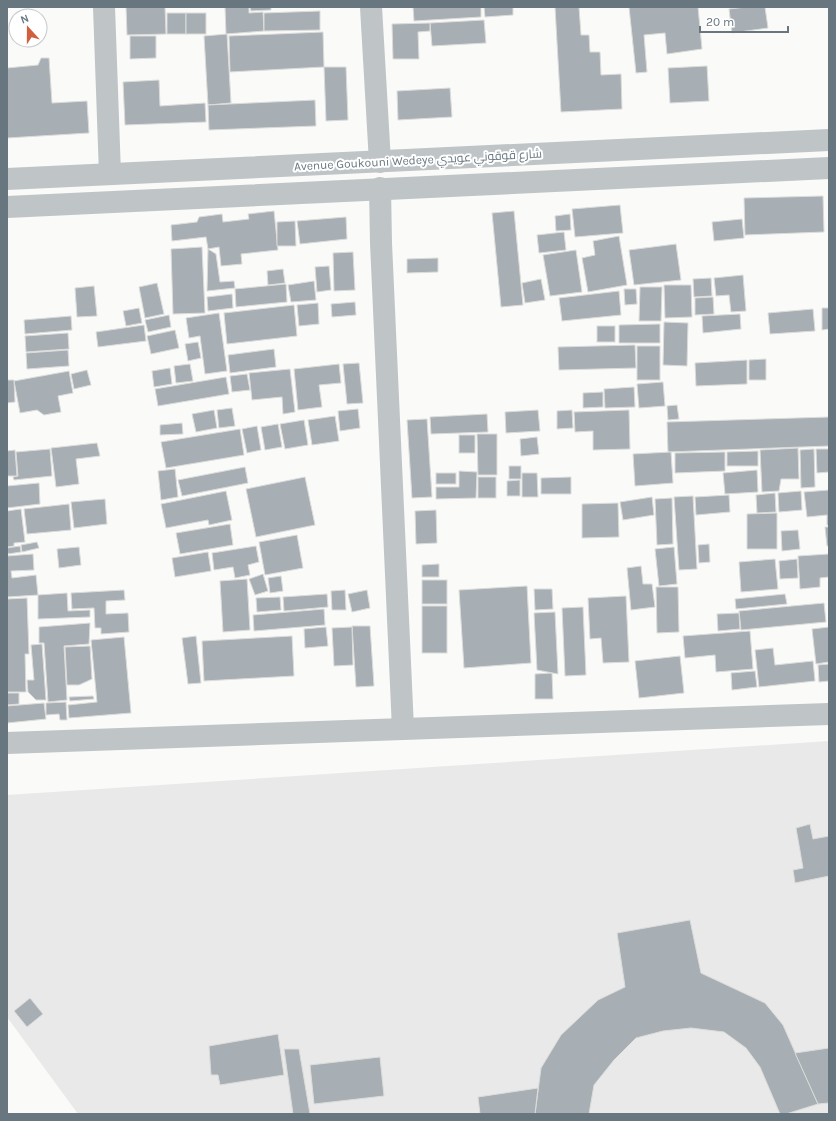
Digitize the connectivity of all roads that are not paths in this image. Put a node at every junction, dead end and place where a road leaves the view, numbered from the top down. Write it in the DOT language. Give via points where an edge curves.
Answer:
graph roads {
  1 [pos="104,7"];
  2 [pos="371,7"];
  3 [pos="829,140"];
  4 [pos="380,162"];
  5 [pos="829,168"];
  6 [pos="110,174"];
  7 [pos="7,179"];
  8 [pos="380,188"];
  9 [pos="7,207"];
  10 [pos="829,714"];
  11 [pos="403,729"];
  12 [pos="7,743"];
  1 -- 6 [label="street"];
  2 -- 4 [label="street"];
  3 -- 4 [label="street, Avenue Goukouni Wedeye شارع قوقوني عويدي"];
  4 -- 6 [label="street, Avenue Goukouni Wedeye شارع قوقوني عويدي"];
  5 -- 8 [label="street"];
  6 -- 7 [label="street, Avenue Goukouni Wedeye شارع قوقوني عويدي"];
  8 -- 9 [label="street"];
  8 -- 11 [label="street"];
  10 -- 11 [label="street"];
  11 -- 12 [label="street"];
}
